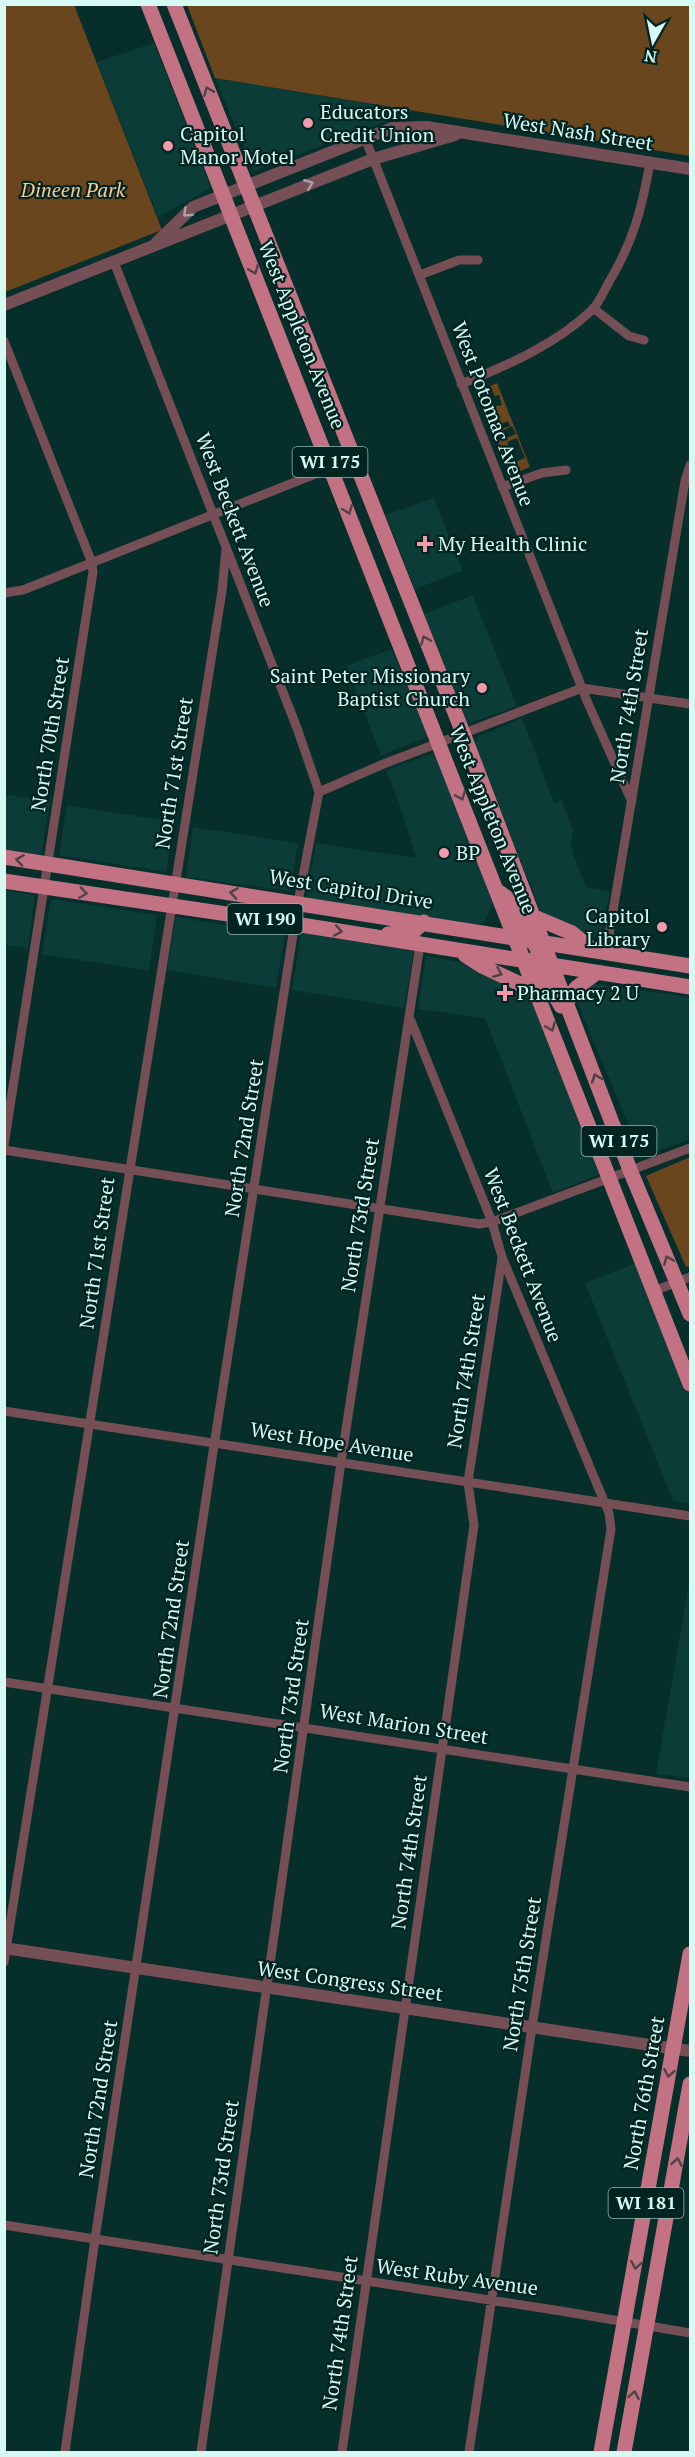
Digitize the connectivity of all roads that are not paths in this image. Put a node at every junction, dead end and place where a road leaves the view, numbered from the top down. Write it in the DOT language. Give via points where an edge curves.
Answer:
graph roads {
  1 [pos="148,4"];
  2 [pos="174,4"];
  3 [pos="459,134"];
  4 [pos="365,138"];
  5 [pos="373,159"];
  6 [pos="650,162"];
  7 [pos="690,169"];
  8 [pos="245,184"];
  9 [pos="224,193"];
  10 [pos="255,206"];
  11 [pos="232,215"];
  12 [pos="156,243"];
  13 [pos="478,260"];
  14 [pos="114,262"];
  15 [pos="420,275"];
  16 [pos="4,305"];
  17 [pos="593,308"];
  18 [pos="644,340"];
  19 [pos="6,344"];
  20 [pos="4,360"];
  21 [pos="461,384"];
  22 [pos="353,459"];
  23 [pos="690,465"];
  24 [pos="332,468"];
  25 [pos="566,470"];
  26 [pos="502,487"];
  27 [pos="214,514"];
  28 [pos="226,549"];
  29 [pos="92,563"];
  30 [pos="4,593"];
  31 [pos="582,688"];
  32 [pos="648,699"];
  33 [pos="690,704"];
  34 [pos="463,733"];
  35 [pos="440,743"];
  36 [pos="319,792"];
  37 [pos="632,802"];
  38 [pos="4,857"];
  39 [pos="47,864"];
  40 [pos="4,881"];
  41 [pos="174,884"];
  42 [pos="44,888"];
  43 [pos="501,897"];
  44 [pos="298,903"];
  45 [pos="171,905"];
  46 [pos="534,917"];
  47 [pos="424,922"];
  48 [pos="296,924"];
  49 [pos="458,927"];
  50 [pos="478,931"];
  51 [pos="373,937"];
  52 [pos="420,945"];
  53 [pos="464,952"];
  54 [pos="535,952"];
  55 [pos="600,952"];
  56 [pos="684,965"];
  57 [pos="596,974"];
  58 [pos="653,981"];
  59 [pos="690,987"];
  60 [pos="537,992"];
  61 [pos="570,1009"];
  62 [pos="411,1019"];
  63 [pos="4,1148"];
  64 [pos="690,1148"];
  65 [pos="128,1169"];
  66 [pos="630,1170"];
  67 [pos="610,1179"];
  68 [pos="254,1189"];
  69 [pos="379,1210"];
  70 [pos="492,1222"];
  71 [pos="502,1257"];
  72 [pos="684,1279"];
  73 [pos="654,1291"];
  74 [pos="690,1314"];
  75 [pos="690,1384"];
  76 [pos="4,1411"];
  77 [pos="90,1424"];
  78 [pos="215,1443"];
  79 [pos="340,1462"];
  80 [pos="468,1482"];
  81 [pos="604,1504"];
  82 [pos="690,1516"];
  83 [pos="4,1682"];
  84 [pos="49,1688"];
  85 [pos="176,1708"];
  86 [pos="305,1726"];
  87 [pos="442,1747"];
  88 [pos="574,1769"];
  89 [pos="690,1787"];
  90 [pos="5,1948"];
  91 [pos="690,1954"];
  92 [pos="4,1962"];
  93 [pos="136,1968"];
  94 [pos="266,1988"];
  95 [pos="405,2008"];
  96 [pos="532,2027"];
  97 [pos="674,2048"];
  98 [pos="690,2051"];
  99 [pos="690,2084"];
  100 [pos="4,2225"];
  101 [pos="95,2239"];
  102 [pos="228,2261"];
  103 [pos="365,2282"];
  104 [pos="493,2301"];
  105 [pos="626,2322"];
  106 [pos="647,2326"];
  107 [pos="690,2334"];
  108 [pos="65,2452"];
  109 [pos="201,2452"];
  110 [pos="342,2452"];
  111 [pos="469,2452"];
  112 [pos="601,2452"];
  113 [pos="624,2452"];
  1 -- 9 [label="main road, West Appleton Avenue / WI 175"];
  8 -- 2 [label="main road, West Appleton Avenue / WI 175, one-way"];
  3 -- 4 [label="street, West Nash Street" via="410,126"];
  3 -- 5 [label="street, West Nash Street"];
  3 -- 6 [label="street, West Nash Street"];
  4 -- 5 [label="street, West Potomac Avenue"];
  4 -- 8 [label="street, West Nash Street"];
  10 -- 5 [label="street, West Nash Street, one-way"];
  5 -- 15 [label="street, West Potomac Avenue"];
  6 -- 7 [label="street, West Nash Street"];
  6 -- 17 [label="street" via="641,213 626,253"];
  8 -- 9 [label="street, West Nash Street"];
  8 -- 10 [label="main road, West Appleton Avenue / WI 175"];
  9 -- 11 [label="main road, West Appleton Avenue / WI 175"];
  9 -- 12 [label="street, West Nash Street, one-way" via="193,207"];
  10 -- 11 [label="street, West Nash Street"];
  10 -- 22 [label="main road, West Appleton Avenue / WI 175"];
  11 -- 12 [label="street, West Nash Street"];
  11 -- 24 [label="main road, West Appleton Avenue / WI 175, one-way"];
  12 -- 14 [label="street, West Nash Street"];
  13 -- 15 [label="street" via="459,260"];
  14 -- 16 [label="street, West Nash Street"];
  14 -- 27 [label="street, West Beckett Avenue"];
  15 -- 21 [label="street, West Potomac Avenue"];
  17 -- 18 [label="street" via="629,336"];
  17 -- 21 [label="street" via="558,337 519,361"];
  19 -- 20 [label="street"];
  19 -- 29 [label="street, North 70th Street"];
  21 -- 26 [label="street, West Potomac Avenue"];
  22 -- 24 [label="street"];
  34 -- 22 [label="main road, West Appleton Avenue / WI 175, one-way"];
  23 -- 32 [label="street, North 74th Street"];
  24 -- 27 [label="street"];
  24 -- 35 [label="main road, West Appleton Avenue / WI 175, one-way"];
  25 -- 26 [label="street" via="542,472"];
  26 -- 31 [label="street, West Potomac Avenue"];
  27 -- 28 [label="street, West Beckett Avenue"];
  27 -- 29 [label="street"];
  28 -- 36 [label="street, West Beckett Avenue"];
  28 -- 41 [label="street, North 71st Street"];
  29 -- 30 [label="street" via="24,590"];
  29 -- 39 [label="street, North 70th Street" via="93,583"];
  31 -- 32 [label="street"];
  31 -- 34 [label="street"];
  31 -- 37 [label="street, West Potomac Avenue"];
  32 -- 33 [label="street"];
  32 -- 37 [label="street, North 74th Street"];
  34 -- 35 [label="street"];
  34 -- 46 [label="main road, West Appleton Avenue / WI 175"];
  35 -- 36 [label="street"];
  35 -- 43 [label="main road, West Appleton Avenue / WI 175, one-way"];
  36 -- 44 [label="street, North 72nd Street"];
  37 -- 55 [label="street, North 74th Street"];
  39 -- 38 [label="main road, West Capitol Drive / WI 190, one-way"];
  39 -- 41 [label="main road, West Capitol Drive / WI 190"];
  39 -- 42 [label="street, North 70th Street"];
  40 -- 42 [label="main road, West Capitol Drive / WI 190"];
  44 -- 41 [label="main road, West Capitol Drive / WI 190, one-way"];
  41 -- 45 [label="street, North 71st Street"];
  42 -- 45 [label="main road, West Capitol Drive / WI 190, one-way"];
  42 -- 63 [label="street, North 70th Street"];
  43 -- 50 [label="main road" via="495,920"];
  43 -- 54 [label="main road, West Appleton Avenue / WI 175"];
  44 -- 47 [label="main road, West Capitol Drive / WI 190"];
  44 -- 48 [label="street, North 72nd Street"];
  45 -- 48 [label="main road, West Capitol Drive / WI 190"];
  45 -- 65 [label="street, North 71st Street"];
  46 -- 54 [label="main road, West Appleton Avenue / WI 175"];
  46 -- 55 [label="main road" via="572,933"];
  47 -- 49 [label="main road, West Capitol Drive / WI 190"];
  47 -- 51 [label="main road" via="413,932"];
  48 -- 51 [label="main road, West Capitol Drive / WI 190, one-way"];
  48 -- 68 [label="street, North 72nd Street"];
  49 -- 50 [label="main road, West Capitol Drive / WI 190"];
  49 -- 52 [label="main road"];
  50 -- 54 [label="main road, West Capitol Drive / WI 190"];
  51 -- 52 [label="main road, West Capitol Drive / WI 190"];
  52 -- 53 [label="main road, West Capitol Drive / WI 190"];
  52 -- 62 [label="street, North 73rd Street"];
  53 -- 54 [label="main road, West Capitol Drive / WI 190"];
  53 -- 60 [label="main road, one-way" via="482,966"];
  54 -- 55 [label="main road" via="569,958"];
  54 -- 57 [label="main road, West Capitol Drive / WI 190"];
  54 -- 60 [label="main road, West Appleton Avenue / WI 175"];
  54 -- 61 [label="main road" via="558,1003"];
  55 -- 56 [label="main road"];
  56 -- 58 [label="main road" via="658,973"];
  57 -- 58 [label="main road, West Capitol Drive / WI 190"];
  57 -- 61 [label="main road" via="576,987"];
  58 -- 59 [label="main road, West Capitol Drive / WI 190"];
  60 -- 67 [label="main road, West Appleton Avenue / WI 175, one-way"];
  66 -- 61 [label="main road, WI 175, one-way"];
  62 -- 69 [label="street, North 73rd Street"];
  62 -- 70 [label="street, West Beckett Avenue"];
  63 -- 65 [label="street"];
  64 -- 66 [label="street"];
  65 -- 68 [label="street"];
  65 -- 77 [label="street, North 71st Street"];
  66 -- 67 [label="street"];
  72 -- 66 [label="main road, WI 175, one-way"];
  67 -- 70 [label="street"];
  67 -- 73 [label="main road, West Appleton Avenue / WI 175"];
  68 -- 69 [label="street"];
  68 -- 78 [label="street, North 72nd Street"];
  69 -- 70 [label="street" via="466,1223"];
  69 -- 79 [label="street, North 73rd Street"];
  70 -- 71 [label="street, West Beckett Avenue"];
  71 -- 80 [label="street, North 74th Street"];
  71 -- 81 [label="street, West Beckett Avenue"];
  72 -- 73 [label="street"];
  72 -- 74 [label="main road, WI 175"];
  73 -- 75 [label="main road, West Appleton Avenue / WI 175"];
  76 -- 77 [label="street, West Hope Avenue"];
  77 -- 78 [label="street, West Hope Avenue"];
  77 -- 84 [label="street, North 71st Street"];
  78 -- 79 [label="street, West Hope Avenue"];
  78 -- 85 [label="street, North 72nd Street"];
  79 -- 80 [label="street, West Hope Avenue"];
  79 -- 86 [label="street, North 73rd Street"];
  80 -- 81 [label="street, West Hope Avenue"];
  80 -- 87 [label="street, North 74th Street" via="474,1525"];
  81 -- 82 [label="street, West Hope Avenue"];
  81 -- 88 [label="street, North 75th Street" via="610,1517 610,1544"];
  83 -- 84 [label="street, West Marion Street"];
  84 -- 85 [label="street, West Marion Street"];
  84 -- 90 [label="street, North 71st Street"];
  85 -- 86 [label="street, West Marion Street"];
  85 -- 93 [label="street, North 72nd Street"];
  86 -- 87 [label="street, West Marion Street"];
  86 -- 94 [label="street, North 73rd Street"];
  87 -- 88 [label="street, West Marion Street"];
  87 -- 95 [label="street, North 74th Street"];
  88 -- 89 [label="street, West Marion Street"];
  88 -- 96 [label="street, North 75th Street"];
  90 -- 92 [label="street, North 71st Street"];
  90 -- 93 [label="street, West Congress Street"];
  91 -- 97 [label="main road, North 76th Street / WI 181"];
  93 -- 94 [label="street, West Congress Street"];
  93 -- 101 [label="street, North 72nd Street"];
  94 -- 95 [label="street, West Congress Street"];
  94 -- 102 [label="street, North 73rd Street"];
  95 -- 96 [label="street, West Congress Street"];
  95 -- 103 [label="street, North 74th Street"];
  96 -- 97 [label="street, West Congress Street"];
  96 -- 104 [label="street, North 75th Street"];
  97 -- 98 [label="street, West Congress Street"];
  97 -- 105 [label="main road, North 76th Street / WI 181, one-way"];
  106 -- 99 [label="main road, WI 181, one-way"];
  100 -- 101 [label="street, West Ruby Avenue"];
  101 -- 102 [label="street, West Ruby Avenue"];
  101 -- 108 [label="street, North 72nd Street"];
  102 -- 103 [label="street, West Ruby Avenue"];
  102 -- 109 [label="street, North 73rd Street"];
  103 -- 104 [label="street, West Ruby Avenue"];
  103 -- 110 [label="street, North 74th Street"];
  104 -- 105 [label="street, West Ruby Avenue"];
  104 -- 111 [label="street, North 75th Street"];
  105 -- 106 [label="street, West Ruby Avenue"];
  105 -- 112 [label="main road, North 76th Street / WI 181"];
  106 -- 107 [label="street, West Ruby Avenue"];
  113 -- 106 [label="main road, WI 181, one-way"];
}
